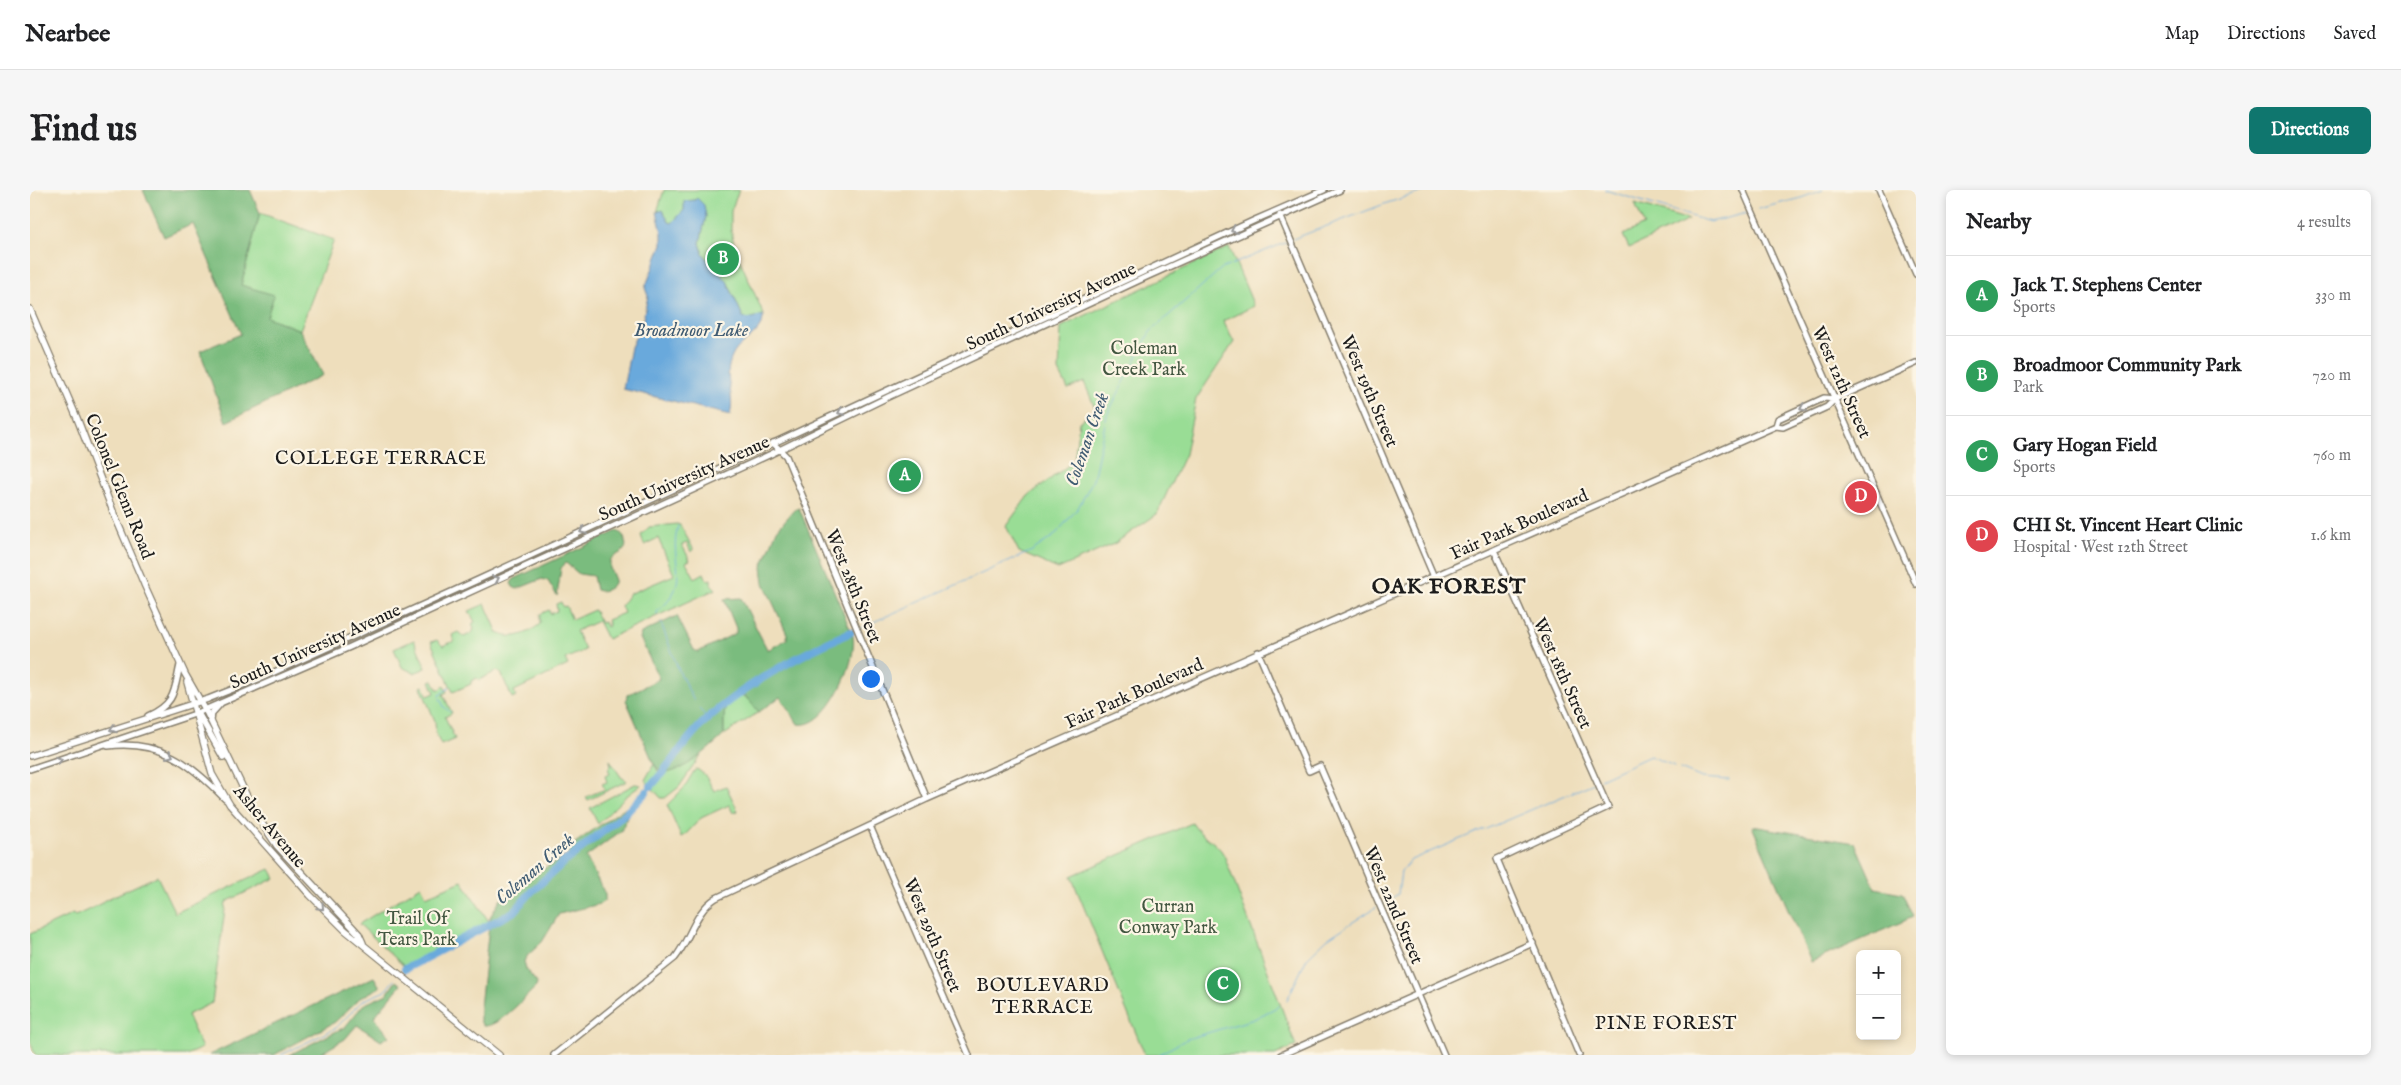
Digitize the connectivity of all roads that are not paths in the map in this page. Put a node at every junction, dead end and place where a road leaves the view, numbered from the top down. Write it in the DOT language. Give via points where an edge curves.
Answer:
graph roads {
  1 [pos="1324,190"];
  2 [pos="1340,190"];
  3 [pos="1744,190"];
  4 [pos="1879,190"];
  5 [pos="1279,210"];
  6 [pos="1280,216"];
  7 [pos="1916,274"];
  8 [pos="30,309"];
  9 [pos="1916,363"];
  10 [pos="1835,399"];
  11 [pos="1776,426"];
  12 [pos="773,443"];
  13 [pos="779,450"];
  14 [pos="1494,550"];
  15 [pos="1434,576"];
  16 [pos="1916,584"];
  17 [pos="1258,652"];
  18 [pos="180,665"];
  19 [pos="185,674"];
  20 [pos="200,702"];
  21 [pos="222,702"];
  22 [pos="193,704"];
  23 [pos="204,709"];
  24 [pos="196,713"];
  25 [pos="134,722"];
  26 [pos="212,724"];
  27 [pos="88,750"];
  28 [pos="30,756"];
  29 [pos="30,770"];
  30 [pos="233,770"];
  31 [pos="927,799"];
  32 [pos="230,805"];
  33 [pos="870,826"];
  34 [pos="363,943"];
  35 [pos="1533,943"];
  36 [pos="1417,994"];
  37 [pos="499,1055"];
  38 [pos="554,1055"];
  39 [pos="969,1055"];
  40 [pos="1281,1055"];
  41 [pos="1444,1055"];
  42 [pos="1579,1055"];
  1 -- 5 [label="street, South University Avenue"];
  2 -- 6 [label="street, South University Avenue"];
  3 -- 10 [label="street, West 12th Street"];
  4 -- 7 [label="street"];
  5 -- 6 [label="street, West 19th Street"];
  5 -- 12 [label="street, South University Avenue, one-way"];
  6 -- 13 [label="street, South University Avenue"];
  6 -- 15 [label="street, West 19th Street"];
  8 -- 18 [label="main road, Colonel Glenn Road" via="121,532"];
  9 -- 10 [label="street, Fair Park Boulevard"];
  10 -- 11 [label="street, Fair Park Boulevard" via="1827,407 1782,427"];
  10 -- 11 [label="street, Fair Park Boulevard, one-way" via="1824,398 1778,419"];
  10 -- 16 [label="street, West 12th Street"];
  11 -- 14 [label="street, Fair Park Boulevard"];
  12 -- 13 [label="street, West 28th Street"];
  12 -- 20 [label="street, South University Avenue, one-way" via="354,638"];
  21 -- 13 [label="street, South University Avenue, one-way" via="357,644"];
  13 -- 31 [label="street, West 28th Street" via="786,456"];
  14 -- 15 [label="street, Fair Park Boulevard"];
  14 -- 35 [label="street, West 18th Street" via="1608,807 1496,858"];
  15 -- 17 [label="street, Fair Park Boulevard"];
  17 -- 31 [label="street, Fair Park Boulevard"];
  17 -- 36 [label="street, West 22nd Street" via="1310,771 1320,766"];
  18 -- 19 [label="main road, Colonel Glenn Road"];
  18 -- 25 [label="street" via="172,698 152,714"];
  19 -- 20 [label="main road, Colonel Glenn Road"];
  19 -- 22 [label="main road, Colonel Glenn Road"];
  20 -- 22 [label="street, South University Avenue"];
  20 -- 23 [label="main road, Asher Avenue"];
  21 -- 23 [label="street, South University Avenue"];
  21 -- 26 [label="street" via="212,713"];
  22 -- 24 [label="main road, Colonel Glenn Road"];
  22 -- 25 [label="street, South University Avenue"];
  23 -- 24 [label="street, South University Avenue"];
  23 -- 26 [label="main road, Asher Avenue"];
  24 -- 27 [label="street, South University Avenue"];
  24 -- 30 [label="main road"];
  24 -- 32 [label="main road, Asher Avenue" via="212,774"];
  25 -- 28 [label="street, South University Avenue, one-way"];
  26 -- 30 [label="main road, Asher Avenue"];
  29 -- 27 [label="street, South University Avenue, one-way"];
  27 -- 32 [label="street, one-way" via="139,746 169,754 194,769"];
  30 -- 34 [label="main road, Asher Avenue" via="271,838 359,934"];
  31 -- 33 [label="street, Fair Park Boulevard"];
  32 -- 34 [label="main road, Asher Avenue, one-way" via="320,906"];
  33 -- 38 [label="street, Fair Park Boulevard" via="712,901 700,912 686,943 675,958"];
  33 -- 39 [label="street, West 29th Street"];
  34 -- 37 [label="main road, Asher Avenue"];
  35 -- 36 [label="street"];
  35 -- 42 [label="street"];
  36 -- 40 [label="street"];
  36 -- 41 [label="street, West 22nd Street"];
}
